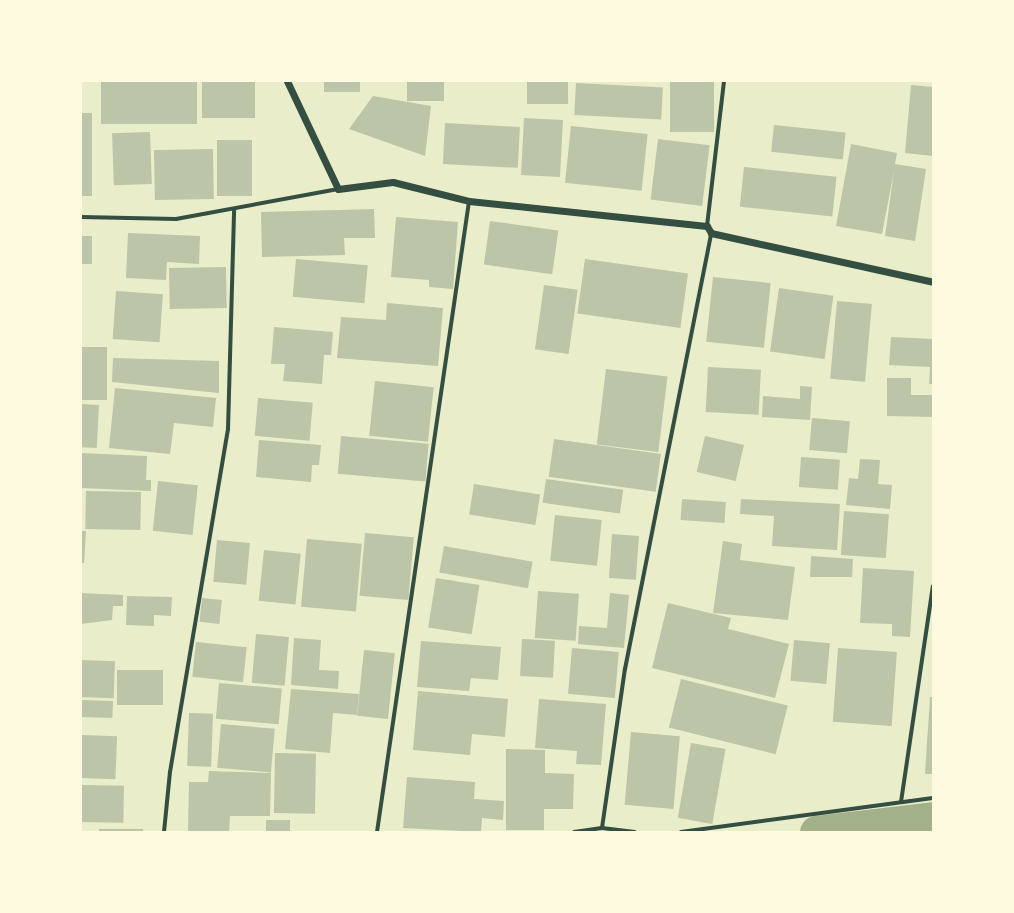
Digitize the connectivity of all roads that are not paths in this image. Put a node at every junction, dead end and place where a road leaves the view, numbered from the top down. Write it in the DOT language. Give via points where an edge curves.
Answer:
graph roads {
  1 [pos="287,81"];
  2 [pos="724,81"];
  3 [pos="338,189"];
  4 [pos="470,201"];
  5 [pos="234,210"];
  6 [pos="81,217"];
  7 [pos="707,226"];
  8 [pos="711,233"];
  9 [pos="933,282"];
  10 [pos="933,586"];
  11 [pos="933,798"];
  12 [pos="901,802"];
  13 [pos="602,828"];
  14 [pos="164,832"];
  15 [pos="377,832"];
  16 [pos="574,832"];
  17 [pos="635,832"];
  18 [pos="681,832"];
  1 -- 3 [label="street"];
  2 -- 7 [label="street"];
  3 -- 4 [label="street" via="393,182"];
  3 -- 5 [label="street"];
  4 -- 7 [label="street"];
  4 -- 15 [label="street"];
  5 -- 6 [label="street" via="176,219"];
  5 -- 14 [label="street" via="228,429 170,772"];
  7 -- 8 [label="street"];
  8 -- 9 [label="street"];
  8 -- 13 [label="street" via="625,669"];
  10 -- 12 [label="street"];
  11 -- 12 [label="street"];
  12 -- 18 [label="street"];
  13 -- 16 [label="street"];
  13 -- 17 [label="street"];
}
